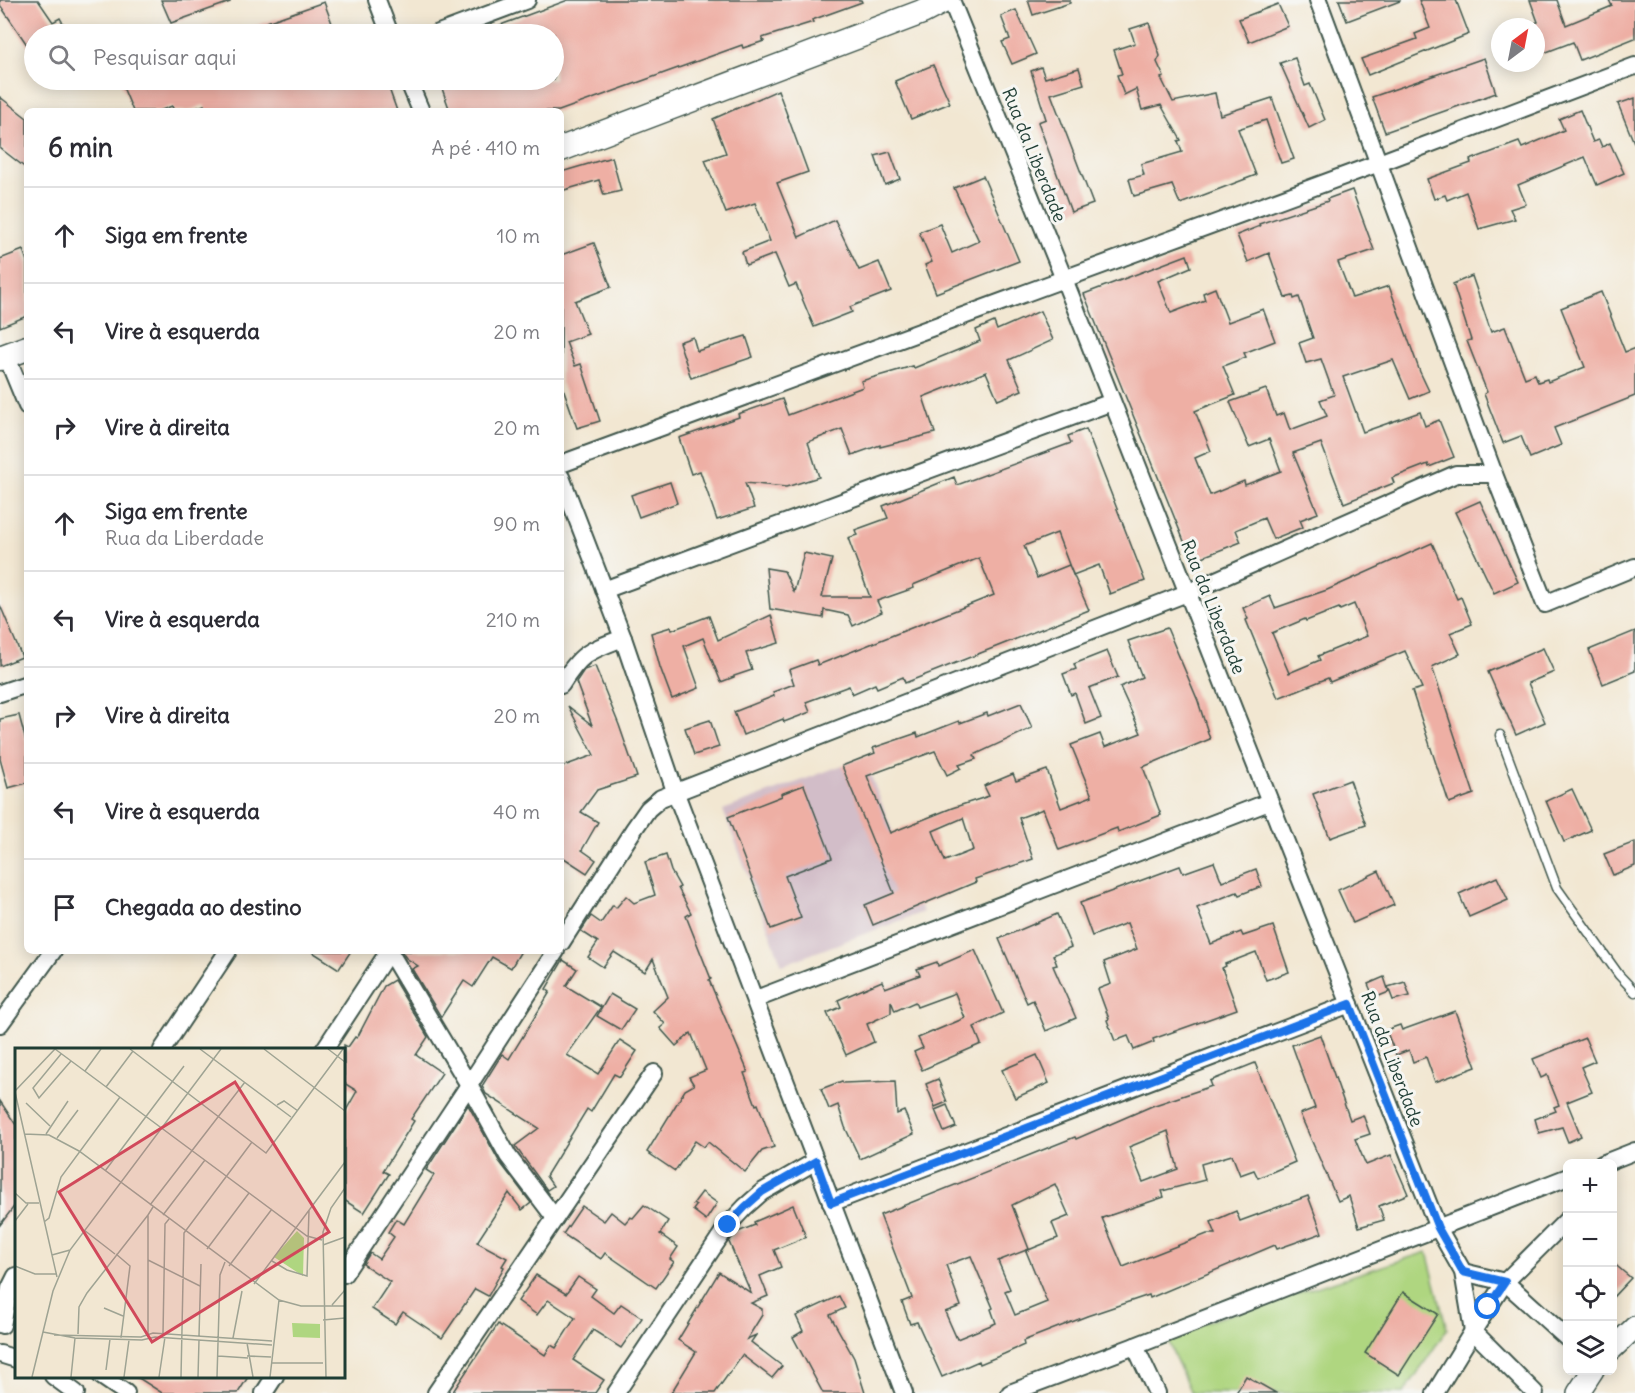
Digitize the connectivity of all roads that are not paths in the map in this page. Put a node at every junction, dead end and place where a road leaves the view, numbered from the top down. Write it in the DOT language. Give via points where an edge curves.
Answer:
graph roads {
  1 [pos="377,0"];
  2 [pos="527,0"];
  3 [pos="945,0"];
  4 [pos="951,0"];
  5 [pos="1318,0"];
  6 [pos="386,24"];
  7 [pos="463,24"];
  8 [pos="1635,66"];
  9 [pos="412,90"];
  10 [pos="420,108"];
  11 [pos="564,148"];
  12 [pos="1378,163"];
  13 [pos="1064,279"];
  14 [pos="11,353"];
  15 [pos="24,396"];
  16 [pos="1112,402"];
  17 [pos="564,463"];
  18 [pos="1494,474"];
  19 [pos="564,490"];
  20 [pos="1635,567"];
  21 [pos="604,590"];
  22 [pos="1187,593"];
  23 [pos="623,638"];
  24 [pos="564,680"];
  25 [pos="24,685"];
  26 [pos="0,693"];
  27 [pos="1500,735"];
  28 [pos="675,791"];
  29 [pos="1269,802"];
  30 [pos="564,937"];
  31 [pos="51,954"];
  32 [pos="226,954"];
  33 [pos="387,954"];
  34 [pos="391,954"];
  35 [pos="554,954"];
  36 [pos="1635,992"];
  37 [pos="756,999"];
  38 [pos="1350,1004"];
  39 [pos="0,1024"];
  40 [pos="163,1048"];
  41 [pos="325,1048"];
  42 [pos="654,1073"];
  43 [pos="469,1085"];
  44 [pos="1635,1151"];
  45 [pos="1615,1159"];
  46 [pos="816,1161"];
  47 [pos="1563,1179"];
  48 [pos="831,1203"];
  49 [pos="555,1218"];
  50 [pos="1563,1224"];
  51 [pos="1438,1228"];
  52 [pos="345,1272"];
  53 [pos="1463,1272"];
  54 [pos="15,1278"];
  55 [pos="1505,1282"];
  56 [pos="6,1326"];
  57 [pos="1635,1327"];
  58 [pos="1473,1331"];
  59 [pos="1563,1334"];
  60 [pos="1617,1344"];
  61 [pos="1135,1346"];
  62 [pos="0,1354"];
  63 [pos="15,1359"];
  64 [pos="1590,1375"];
  65 [pos="54,1378"];
  66 [pos="105,1378"];
  67 [pos="274,1378"];
  68 [pos="76,1393"];
  69 [pos="126,1393"];
  70 [pos="264,1393"];
  71 [pos="436,1393"];
  72 [pos="616,1393"];
  73 [pos="904,1393"];
  74 [pos="1010,1393"];
  75 [pos="1157,1393"];
  76 [pos="1435,1393"];
  77 [pos="1535,1393"];
  78 [pos="1578,1393"];
  1 -- 6 [label="street"];
  2 -- 7 [label="street"];
  3 -- 11 [label="main road"];
  4 -- 13 [label="street, Rua da Liberdade"];
  5 -- 12 [label="street"];
  8 -- 12 [label="street"];
  9 -- 10 [label="street"];
  12 -- 13 [label="street"];
  12 -- 18 [label="street"];
  13 -- 16 [label="street, Rua da Liberdade"];
  13 -- 17 [label="street"];
  14 -- 15 [label="street"];
  16 -- 21 [label="street"];
  16 -- 22 [label="street, Rua da Liberdade"];
  18 -- 20 [label="street" via="1545,604"];
  18 -- 22 [label="street" via="1456,474"];
  19 -- 21 [label="street"];
  21 -- 23 [label="street"];
  22 -- 28 [label="street"];
  22 -- 29 [label="street, Rua da Liberdade"];
  23 -- 24 [label="street" via="576,661"];
  23 -- 28 [label="street"];
  25 -- 26 [label="street"];
  27 -- 36 [label="lane" via="1557,888"];
  28 -- 30 [label="street" via="648,809"];
  28 -- 37 [label="street"];
  29 -- 37 [label="street"];
  29 -- 38 [label="street, Rua da Liberdade"];
  31 -- 39 [label="street"];
  32 -- 40 [label="street"];
  33 -- 41 [label="street"];
  34 -- 43 [label="street"];
  35 -- 43 [label="street"];
  37 -- 46 [label="street"];
  38 -- 48 [label="street"];
  38 -- 51 [label="street, Rua da Liberdade"];
  42 -- 49 [label="street"];
  43 -- 49 [label="street" via="508,1156"];
  43 -- 52 [label="street"];
  44 -- 45 [label="street"];
  46 -- 48 [label="street"];
  46 -- 72 [label="street" via="762,1192 728,1225"];
  47 -- 51 [label="street"];
  48 -- 73 [label="street"];
  49 -- 71 [label="street"];
  50 -- 55 [label="street"];
  51 -- 53 [label="street, Rua da Liberdade"];
  51 -- 61 [label="street"];
  53 -- 55 [label="street"];
  53 -- 58 [label="street, Rua da Liberdade"];
  54 -- 56 [label="street" via="10,1288"];
  55 -- 58 [label="street"];
  55 -- 59 [label="street"];
  57 -- 60 [label="street"];
  58 -- 76 [label="street"];
  58 -- 77 [label="street"];
  61 -- 74 [label="street"];
  61 -- 75 [label="street"];
  62 -- 63 [label="street"];
  64 -- 78 [label="street"];
  65 -- 68 [label="street"];
  66 -- 69 [label="street"];
  67 -- 70 [label="street"];
}
